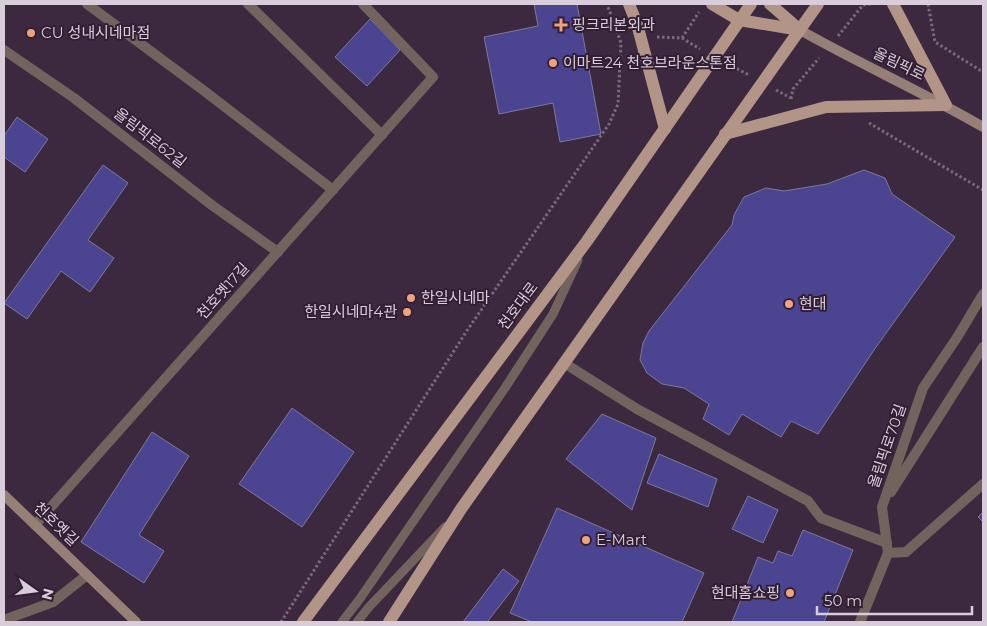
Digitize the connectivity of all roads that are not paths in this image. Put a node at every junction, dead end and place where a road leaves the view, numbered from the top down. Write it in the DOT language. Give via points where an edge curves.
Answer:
graph roads {
  1 [pos="87,4"];
  2 [pos="248,4"];
  3 [pos="363,4"];
  4 [pos="629,4"];
  5 [pos="712,4"];
  6 [pos="751,4"];
  7 [pos="770,4"];
  8 [pos="818,4"];
  9 [pos="893,4"];
  10 [pos="739,20"];
  11 [pos="800,30"];
  12 [pos="4,50"];
  13 [pos="946,105"];
  14 [pos="983,127"];
  15 [pos="665,129"];
  16 [pos="725,134"];
  17 [pos="382,135"];
  18 [pos="333,190"];
  19 [pos="587,242"];
  20 [pos="278,252"];
  21 [pos="983,294"];
  22 [pos="983,347"];
  23 [pos="564,363"];
  24 [pos="983,484"];
  25 [pos="4,495"];
  26 [pos="882,507"];
  27 [pos="461,510"];
  28 [pos="35,525"];
  29 [pos="888,548"];
  30 [pos="87,575"];
  31 [pos="4,620"];
  32 [pos="136,622"];
  33 [pos="303,622"];
  34 [pos="342,622"];
  35 [pos="357,622"];
  36 [pos="389,622"];
  37 [pos="861,622"];
  1 -- 18 [label="street"];
  2 -- 17 [label="street"];
  3 -- 17 [label="street, 천호옛17길" via="433,77"];
  4 -- 15 [label="main road"];
  5 -- 10 [label="main road, 올림픽로"];
  6 -- 10 [label="main road, 천호대로"];
  7 -- 11 [label="main road, 올림픽로"];
  8 -- 11 [label="main road"];
  9 -- 13 [label="main road"];
  10 -- 11 [label="main road, 올림픽로"];
  10 -- 15 [label="main road, 천호대로"];
  11 -- 13 [label="main road, 올림픽로"];
  11 -- 16 [label="main road"];
  12 -- 20 [label="street, 올림픽로62길" via="74,98"];
  13 -- 14 [label="main road, 올림픽로"];
  13 -- 16 [label="main road" via="826,108"];
  15 -- 19 [label="main road, 천호대로"];
  16 -- 23 [label="main road"];
  17 -- 18 [label="street, 천호옛17길"];
  18 -- 20 [label="street, 천호옛17길"];
  19 -- 33 [label="main road, 천호대로"];
  19 -- 34 [label="lane" via="553,314"];
  20 -- 28 [label="street, 천호옛17길"];
  21 -- 26 [label="street, 올림픽로70길" via="923,388"];
  22 -- 26 [label="street"];
  23 -- 27 [label="main road"];
  23 -- 29 [label="street" via="637,409 808,501 821,518"];
  24 -- 29 [label="street" via="906,552"];
  25 -- 28 [label="main road, 천호옛길"];
  26 -- 29 [label="street, 올림픽로70길"];
  27 -- 35 [label="lane"];
  27 -- 36 [label="main road"];
  28 -- 30 [label="main road, 천호옛길"];
  29 -- 37 [label="street"];
  30 -- 31 [label="street" via="53,602"];
  30 -- 32 [label="main road, 천호옛길"];
}
